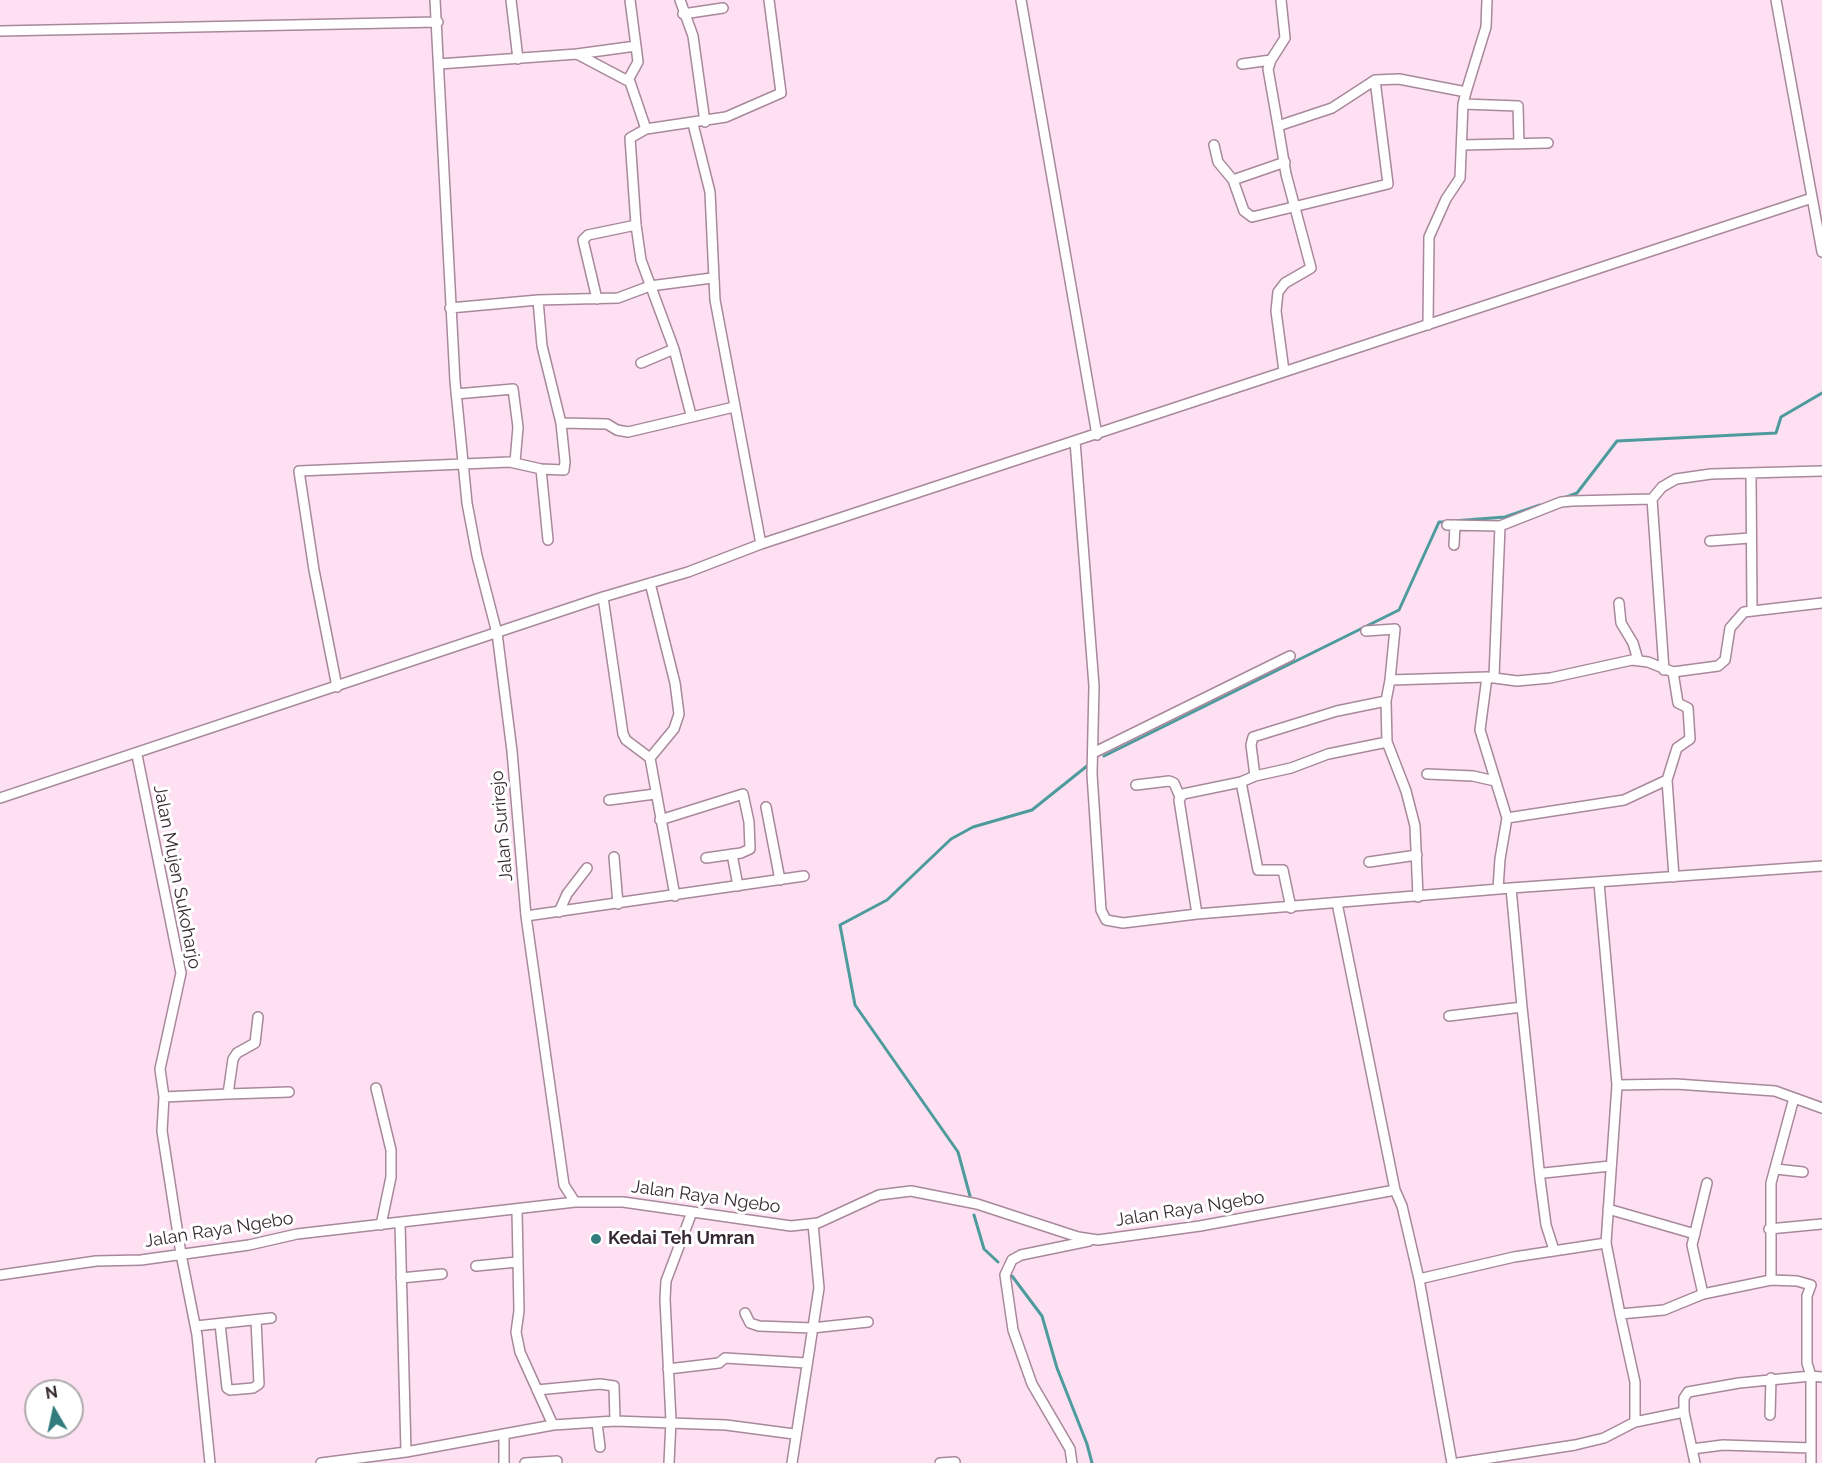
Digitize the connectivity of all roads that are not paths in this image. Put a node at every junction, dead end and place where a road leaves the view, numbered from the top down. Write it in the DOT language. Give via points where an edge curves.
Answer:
graph roads {
  1 [pos="435,0"];
  2 [pos="511,0"];
  3 [pos="630,0"];
  4 [pos="680,0"];
  5 [pos="769,0"];
  6 [pos="1021,0"];
  7 [pos="1281,0"];
  8 [pos="1487,0"];
  9 [pos="1776,0"];
  10 [pos="723,8"];
  11 [pos="683,14"];
  12 [pos="438,22"];
  13 [pos="0,31"];
  14 [pos="636,46"];
  15 [pos="577,54"];
  16 [pos="518,59"];
  17 [pos="1271,60"];
  18 [pos="439,64"];
  19 [pos="1242,64"];
  20 [pos="628,80"];
  21 [pos="1375,80"];
  22 [pos="1466,92"];
  23 [pos="1463,104"];
  24 [pos="705,122"];
  25 [pos="693,124"];
  26 [pos="1278,126"];
  27 [pos="646,129"];
  28 [pos="1548,143"];
  29 [pos="1519,144"];
  30 [pos="1462,145"];
  31 [pos="1214,146"];
  32 [pos="1285,162"];
  33 [pos="1233,180"];
  34 [pos="1812,198"];
  35 [pos="1294,206"];
  36 [pos="636,225"];
  37 [pos="1822,252"];
  38 [pos="712,278"];
  39 [pos="650,286"];
  40 [pos="597,299"];
  41 [pos="538,300"];
  42 [pos="450,308"];
  43 [pos="1428,325"];
  44 [pos="674,349"];
  45 [pos="641,363"];
  46 [pos="1284,371"];
  47 [pos="456,394"];
  48 [pos="734,407"];
  49 [pos="691,416"];
  50 [pos="561,423"];
  51 [pos="1097,435"];
  52 [pos="1075,441"];
  53 [pos="515,462"];
  54 [pos="464,466"];
  55 [pos="541,469"];
  56 [pos="1822,471"];
  57 [pos="1751,474"];
  58 [pos="1652,499"];
  59 [pos="1500,526"];
  60 [pos="1750,538"];
  61 [pos="548,540"];
  62 [pos="1710,541"];
  63 [pos="761,544"];
  64 [pos="1454,545"];
  65 [pos="650,584"];
  66 [pos="603,597"];
  67 [pos="1619,603"];
  68 [pos="1822,603"];
  69 [pos="1752,609"];
  70 [pos="1366,631"];
  71 [pos="497,633"];
  72 [pos="1290,656"];
  73 [pos="1638,660"];
  74 [pos="1668,671"];
  75 [pos="1491,677"];
  76 [pos="1390,680"];
  77 [pos="337,687"];
  78 [pos="1386,701"];
  79 [pos="1387,742"];
  80 [pos="1093,753"];
  81 [pos="137,755"];
  82 [pos="650,758"];
  83 [pos="1427,774"];
  84 [pos="1255,776"];
  85 [pos="1667,780"];
  86 [pos="1495,781"];
  87 [pos="1241,782"];
  88 [pos="1136,785"];
  89 [pos="655,795"];
  90 [pos="1180,797"];
  91 [pos="0,798"];
  92 [pos="609,801"];
  93 [pos="766,807"];
  94 [pos="1507,818"];
  95 [pos="660,820"];
  96 [pos="732,854"];
  97 [pos="1418,855"];
  98 [pos="614,857"];
  99 [pos="706,858"];
  100 [pos="1369,862"];
  101 [pos="1822,866"];
  102 [pos="587,868"];
  103 [pos="804,876"];
  104 [pos="1674,877"];
  105 [pos="780,880"];
  106 [pos="1599,883"];
  107 [pos="738,886"];
  108 [pos="1511,888"];
  109 [pos="1498,889"];
  110 [pos="675,896"];
  111 [pos="1418,897"];
  112 [pos="1337,903"];
  113 [pos="618,904"];
  114 [pos="1291,908"];
  115 [pos="559,912"];
  116 [pos="1197,914"];
  117 [pos="526,916"];
  118 [pos="1522,1007"];
  119 [pos="1449,1016"];
  120 [pos="258,1017"];
  121 [pos="1617,1085"];
  122 [pos="376,1088"];
  123 [pos="289,1092"];
  124 [pos="228,1094"];
  125 [pos="164,1097"];
  126 [pos="1794,1098"];
  127 [pos="1822,1108"];
  128 [pos="1610,1166"];
  129 [pos="1776,1169"];
  130 [pos="1803,1172"];
  131 [pos="1544,1173"];
  132 [pos="1707,1183"];
  133 [pos="564,1185"];
  134 [pos="1395,1190"];
  135 [pos="575,1202"];
  136 [pos="553,1205"];
  137 [pos="1608,1209"];
  138 [pos="517,1210"];
  139 [pos="692,1212"];
  140 [pos="400,1223"];
  141 [pos="813,1224"];
  142 [pos="1822,1224"];
  143 [pos="381,1225"];
  144 [pos="1769,1229"];
  145 [pos="1695,1234"];
  146 [pos="1098,1240"];
  147 [pos="1606,1243"];
  148 [pos="1554,1250"];
  149 [pos="181,1254"];
  150 [pos="517,1262"];
  151 [pos="476,1266"];
  152 [pos="442,1274"];
  153 [pos="0,1275"];
  154 [pos="401,1278"];
  155 [pos="1419,1279"];
  156 [pos="1771,1280"];
  157 [pos="1811,1285"];
  158 [pos="1822,1286"];
  159 [pos="1703,1294"];
  160 [pos="745,1313"];
  161 [pos="1620,1314"];
  162 [pos="271,1318"];
  163 [pos="256,1320"];
  164 [pos="868,1322"];
  165 [pos="220,1324"];
  166 [pos="196,1326"];
  167 [pos="812,1328"];
  168 [pos="806,1363"];
  169 [pos="668,1369"];
  170 [pos="1810,1376"];
  171 [pos="1822,1377"];
  172 [pos="1771,1378"];
  173 [pos="537,1390"];
  174 [pos="1684,1412"];
  175 [pos="1770,1415"];
  176 [pos="615,1421"];
  177 [pos="671,1422"];
  178 [pos="1635,1422"];
  179 [pos="597,1423"];
  180 [pos="553,1425"];
  181 [pos="504,1434"];
  182 [pos="794,1434"];
  183 [pos="600,1447"];
  184 [pos="1811,1448"];
  185 [pos="1692,1449"];
  186 [pos="406,1452"];
  187 [pos="557,1461"];
  188 [pos="956,1462"];
  189 [pos="210,1463"];
  190 [pos="321,1463"];
  191 [pos="504,1463"];
  192 [pos="525,1463"];
  193 [pos="669,1463"];
  194 [pos="792,1463"];
  195 [pos="940,1463"];
  196 [pos="1072,1463"];
  197 [pos="1452,1463"];
  198 [pos="1458,1463"];
  199 [pos="1695,1463"];
  200 [pos="1811,1463"];
  1 -- 12 [label="street, Jalan Surirejo"];
  2 -- 16 [label="street"];
  3 -- 14 [label="street"];
  4 -- 11 [label="street"];
  5 -- 24 [label="street" via="781,93"];
  6 -- 51 [label="street"];
  7 -- 17 [label="street" via="1285,38"];
  8 -- 22 [label="street" via="1483,38"];
  9 -- 34 [label="street"];
  10 -- 11 [label="street"];
  11 -- 24 [label="street" via="693,36"];
  12 -- 13 [label="street"];
  12 -- 18 [label="street, Jalan Surirejo"];
  14 -- 15 [label="street"];
  14 -- 20 [label="street" via="638,62"];
  15 -- 16 [label="street"];
  15 -- 20 [label="street"];
  16 -- 18 [label="street"];
  17 -- 19 [label="street"];
  17 -- 26 [label="street" via="1269,85"];
  18 -- 42 [label="street, Jalan Surirejo"];
  20 -- 27 [label="street"];
  21 -- 22 [label="street" via="1399,79"];
  21 -- 26 [label="street" via="1332,108"];
  21 -- 35 [label="street" via="1388,184"];
  22 -- 23 [label="street"];
  23 -- 29 [label="street" via="1518,106"];
  23 -- 30 [label="street"];
  24 -- 25 [label="street"];
  25 -- 27 [label="street"];
  25 -- 38 [label="street" via="710,192"];
  26 -- 32 [label="street"];
  27 -- 36 [label="street" via="630,138"];
  28 -- 29 [label="street"];
  29 -- 30 [label="street"];
  30 -- 43 [label="street" via="1460,178 1429,237"];
  31 -- 33 [label="street" via="1218,162"];
  32 -- 33 [label="street"];
  32 -- 35 [label="street"];
  33 -- 35 [label="street" via="1247,215 1260,217"];
  34 -- 37 [label="street"];
  34 -- 43 [label="street"];
  35 -- 46 [label="street" via="1311,268 1285,283 1278,292 1276,311"];
  36 -- 39 [label="street"];
  36 -- 40 [label="street" via="588,235 583,240"];
  38 -- 39 [label="street"];
  38 -- 48 [label="street"];
  39 -- 40 [label="street" via="618,298"];
  39 -- 44 [label="street"];
  40 -- 41 [label="street"];
  41 -- 42 [label="street"];
  41 -- 50 [label="street" via="542,346"];
  42 -- 47 [label="street, Jalan Surirejo"];
  43 -- 46 [label="street"];
  44 -- 45 [label="street"];
  44 -- 49 [label="street"];
  46 -- 51 [label="street"];
  47 -- 53 [label="street" via="513,389 518,427"];
  47 -- 54 [label="street, Jalan Surirejo"];
  48 -- 49 [label="street"];
  48 -- 63 [label="street"];
  49 -- 50 [label="street" via="627,432 607,423"];
  50 -- 55 [label="street" via="565,469"];
  51 -- 52 [label="street"];
  52 -- 63 [label="street"];
  52 -- 80 [label="street" via="1094,686"];
  53 -- 54 [label="street"];
  53 -- 55 [label="street"];
  54 -- 71 [label="street, Jalan Surirejo" via="477,556"];
  54 -- 77 [label="street" via="299,471"];
  55 -- 61 [label="street"];
  56 -- 57 [label="street"];
  57 -- 58 [label="street" via="1676,479"];
  57 -- 60 [label="street"];
  58 -- 59 [label="street" via="1561,502"];
  58 -- 74 [label="street"];
  59 -- 64 [label="street" via="1451,525"];
  59 -- 75 [label="street"];
  60 -- 62 [label="street"];
  60 -- 69 [label="street"];
  63 -- 65 [label="street"];
  65 -- 66 [label="street"];
  65 -- 82 [label="street" via="679,714 674,729"];
  66 -- 71 [label="street"];
  66 -- 82 [label="street" via="622,734"];
  67 -- 73 [label="street" via="1621,622 1634,643"];
  68 -- 69 [label="street"];
  69 -- 74 [label="street" via="1737,616 1730,628 1724,663"];
  70 -- 76 [label="street" via="1395,629"];
  71 -- 77 [label="street"];
  71 -- 117 [label="street, Jalan Surirejo"];
  72 -- 80 [label="street"];
  73 -- 74 [label="street"];
  73 -- 75 [label="street" via="1550,678 1517,681"];
  74 -- 85 [label="street" via="1678,703 1689,710 1690,739 1677,748"];
  75 -- 76 [label="street"];
  75 -- 86 [label="street" via="1480,730"];
  76 -- 78 [label="street"];
  77 -- 81 [label="street"];
  78 -- 79 [label="street"];
  78 -- 84 [label="street" via="1337,711 1253,737"];
  79 -- 84 [label="street" via="1328,754"];
  79 -- 97 [label="street" via="1406,791"];
  80 -- 116 [label="street" via="1103,916 1110,922 1124,923"];
  81 -- 91 [label="street"];
  81 -- 125 [label="street, Jalan Mujen Sukoharjo" via="181,973 160,1069"];
  82 -- 89 [label="street"];
  83 -- 86 [label="street"];
  84 -- 87 [label="street"];
  85 -- 94 [label="street" via="1624,800"];
  85 -- 104 [label="street"];
  86 -- 94 [label="street"];
  87 -- 90 [label="street"];
  87 -- 114 [label="street" via="1258,870 1283,870"];
  88 -- 90 [label="street" via="1169,781"];
  89 -- 92 [label="street"];
  89 -- 95 [label="street"];
  90 -- 116 [label="street"];
  93 -- 105 [label="street"];
  94 -- 109 [label="street"];
  95 -- 96 [label="street" via="743,794 751,844 747,852"];
  95 -- 110 [label="street"];
  96 -- 99 [label="street"];
  96 -- 107 [label="street"];
  97 -- 100 [label="street"];
  97 -- 111 [label="street"];
  98 -- 113 [label="street"];
  101 -- 104 [label="street"];
  102 -- 115 [label="street"];
  103 -- 105 [label="street"];
  104 -- 106 [label="street"];
  105 -- 107 [label="street"];
  106 -- 108 [label="street"];
  106 -- 121 [label="street"];
  107 -- 110 [label="street"];
  108 -- 109 [label="street"];
  108 -- 118 [label="street"];
  109 -- 111 [label="street"];
  110 -- 113 [label="street"];
  111 -- 112 [label="street"];
  112 -- 114 [label="street"];
  112 -- 134 [label="street"];
  113 -- 115 [label="street"];
  114 -- 116 [label="street"];
  115 -- 117 [label="street"];
  117 -- 133 [label="street, Jalan Surirejo"];
  118 -- 119 [label="street"];
  118 -- 148 [label="street" via="1546,1225"];
  120 -- 124 [label="street" via="255,1043 233,1059"];
  121 -- 126 [label="street" via="1676,1084 1774,1091"];
  121 -- 128 [label="street"];
  122 -- 143 [label="street" via="391,1150 391,1177"];
  123 -- 124 [label="street"];
  124 -- 125 [label="street"];
  125 -- 149 [label="street, Jalan Mujen Sukoharjo" via="162,1131"];
  126 -- 127 [label="street"];
  126 -- 129 [label="street"];
  128 -- 131 [label="street"];
  128 -- 137 [label="street"];
  129 -- 130 [label="street"];
  129 -- 144 [label="street" via="1771,1183"];
  132 -- 145 [label="street"];
  133 -- 135 [label="street, Jalan Surirejo"];
  133 -- 136 [label="street"];
  134 -- 146 [label="street, Jalan Raya Ngebo" via="1200,1226"];
  134 -- 155 [label="street"];
  135 -- 136 [label="street, Jalan Raya Ngebo"];
  135 -- 139 [label="street, Jalan Raya Ngebo" via="623,1202"];
  136 -- 138 [label="street, Jalan Raya Ngebo"];
  137 -- 145 [label="street"];
  137 -- 147 [label="street"];
  138 -- 140 [label="street, Jalan Raya Ngebo"];
  138 -- 150 [label="street"];
  139 -- 141 [label="street, Jalan Raya Ngebo" via="790,1226"];
  139 -- 169 [label="street" via="666,1281"];
  140 -- 143 [label="street, Jalan Raya Ngebo"];
  140 -- 154 [label="street"];
  141 -- 146 [label="street, Jalan Raya Ngebo" via="879,1195 911,1191 977,1204"];
  141 -- 167 [label="street" via="820,1275"];
  142 -- 144 [label="street"];
  143 -- 149 [label="street, Jalan Raya Ngebo" via="297,1234"];
  144 -- 156 [label="street"];
  145 -- 159 [label="street" via="1692,1249"];
  146 -- 196 [label="street" via="1021,1255 1012,1260 1005,1275 1013,1330 1032,1384 1070,1449"];
  147 -- 148 [label="street"];
  147 -- 161 [label="street"];
  148 -- 155 [label="street"];
  149 -- 153 [label="street, Jalan Raya Ngebo"];
  149 -- 166 [label="street, Jalan Mujen Sukoharjo"];
  150 -- 151 [label="street"];
  150 -- 173 [label="street" via="516,1332 520,1352"];
  152 -- 154 [label="street"];
  154 -- 186 [label="street"];
  155 -- 197 [label="street"];
  156 -- 157 [label="street"];
  156 -- 159 [label="street"];
  157 -- 158 [label="street"];
  157 -- 170 [label="street" via="1805,1331"];
  159 -- 161 [label="street" via="1664,1310"];
  160 -- 167 [label="street" via="750,1323 759,1326"];
  161 -- 178 [label="street" via="1635,1382"];
  162 -- 163 [label="street"];
  163 -- 165 [label="street"];
  163 -- 165 [label="street" via="259,1384 254,1388 227,1388"];
  164 -- 167 [label="street"];
  165 -- 166 [label="street"];
  166 -- 189 [label="street, Jalan Mujen Sukoharjo"];
  167 -- 168 [label="street"];
  168 -- 169 [label="street" via="725,1358 719,1363"];
  168 -- 182 [label="street"];
  169 -- 177 [label="street"];
  170 -- 171 [label="street"];
  170 -- 172 [label="street"];
  170 -- 184 [label="street"];
  172 -- 174 [label="street" via="1688,1392"];
  172 -- 175 [label="street"];
  173 -- 176 [label="street" via="614,1386"];
  173 -- 180 [label="street"];
  174 -- 178 [label="street"];
  174 -- 185 [label="street"];
  176 -- 177 [label="street"];
  176 -- 179 [label="street"];
  177 -- 182 [label="street"];
  177 -- 193 [label="street"];
  178 -- 198 [label="street" via="1604,1438 1575,1446"];
  179 -- 180 [label="street"];
  179 -- 183 [label="street"];
  180 -- 181 [label="street"];
  181 -- 186 [label="street"];
  181 -- 191 [label="street"];
  182 -- 194 [label="street"];
  184 -- 185 [label="street"];
  184 -- 200 [label="street"];
  185 -- 199 [label="street"];
  186 -- 190 [label="street"];
  187 -- 192 [label="street"];
  188 -- 195 [label="street"];
}
